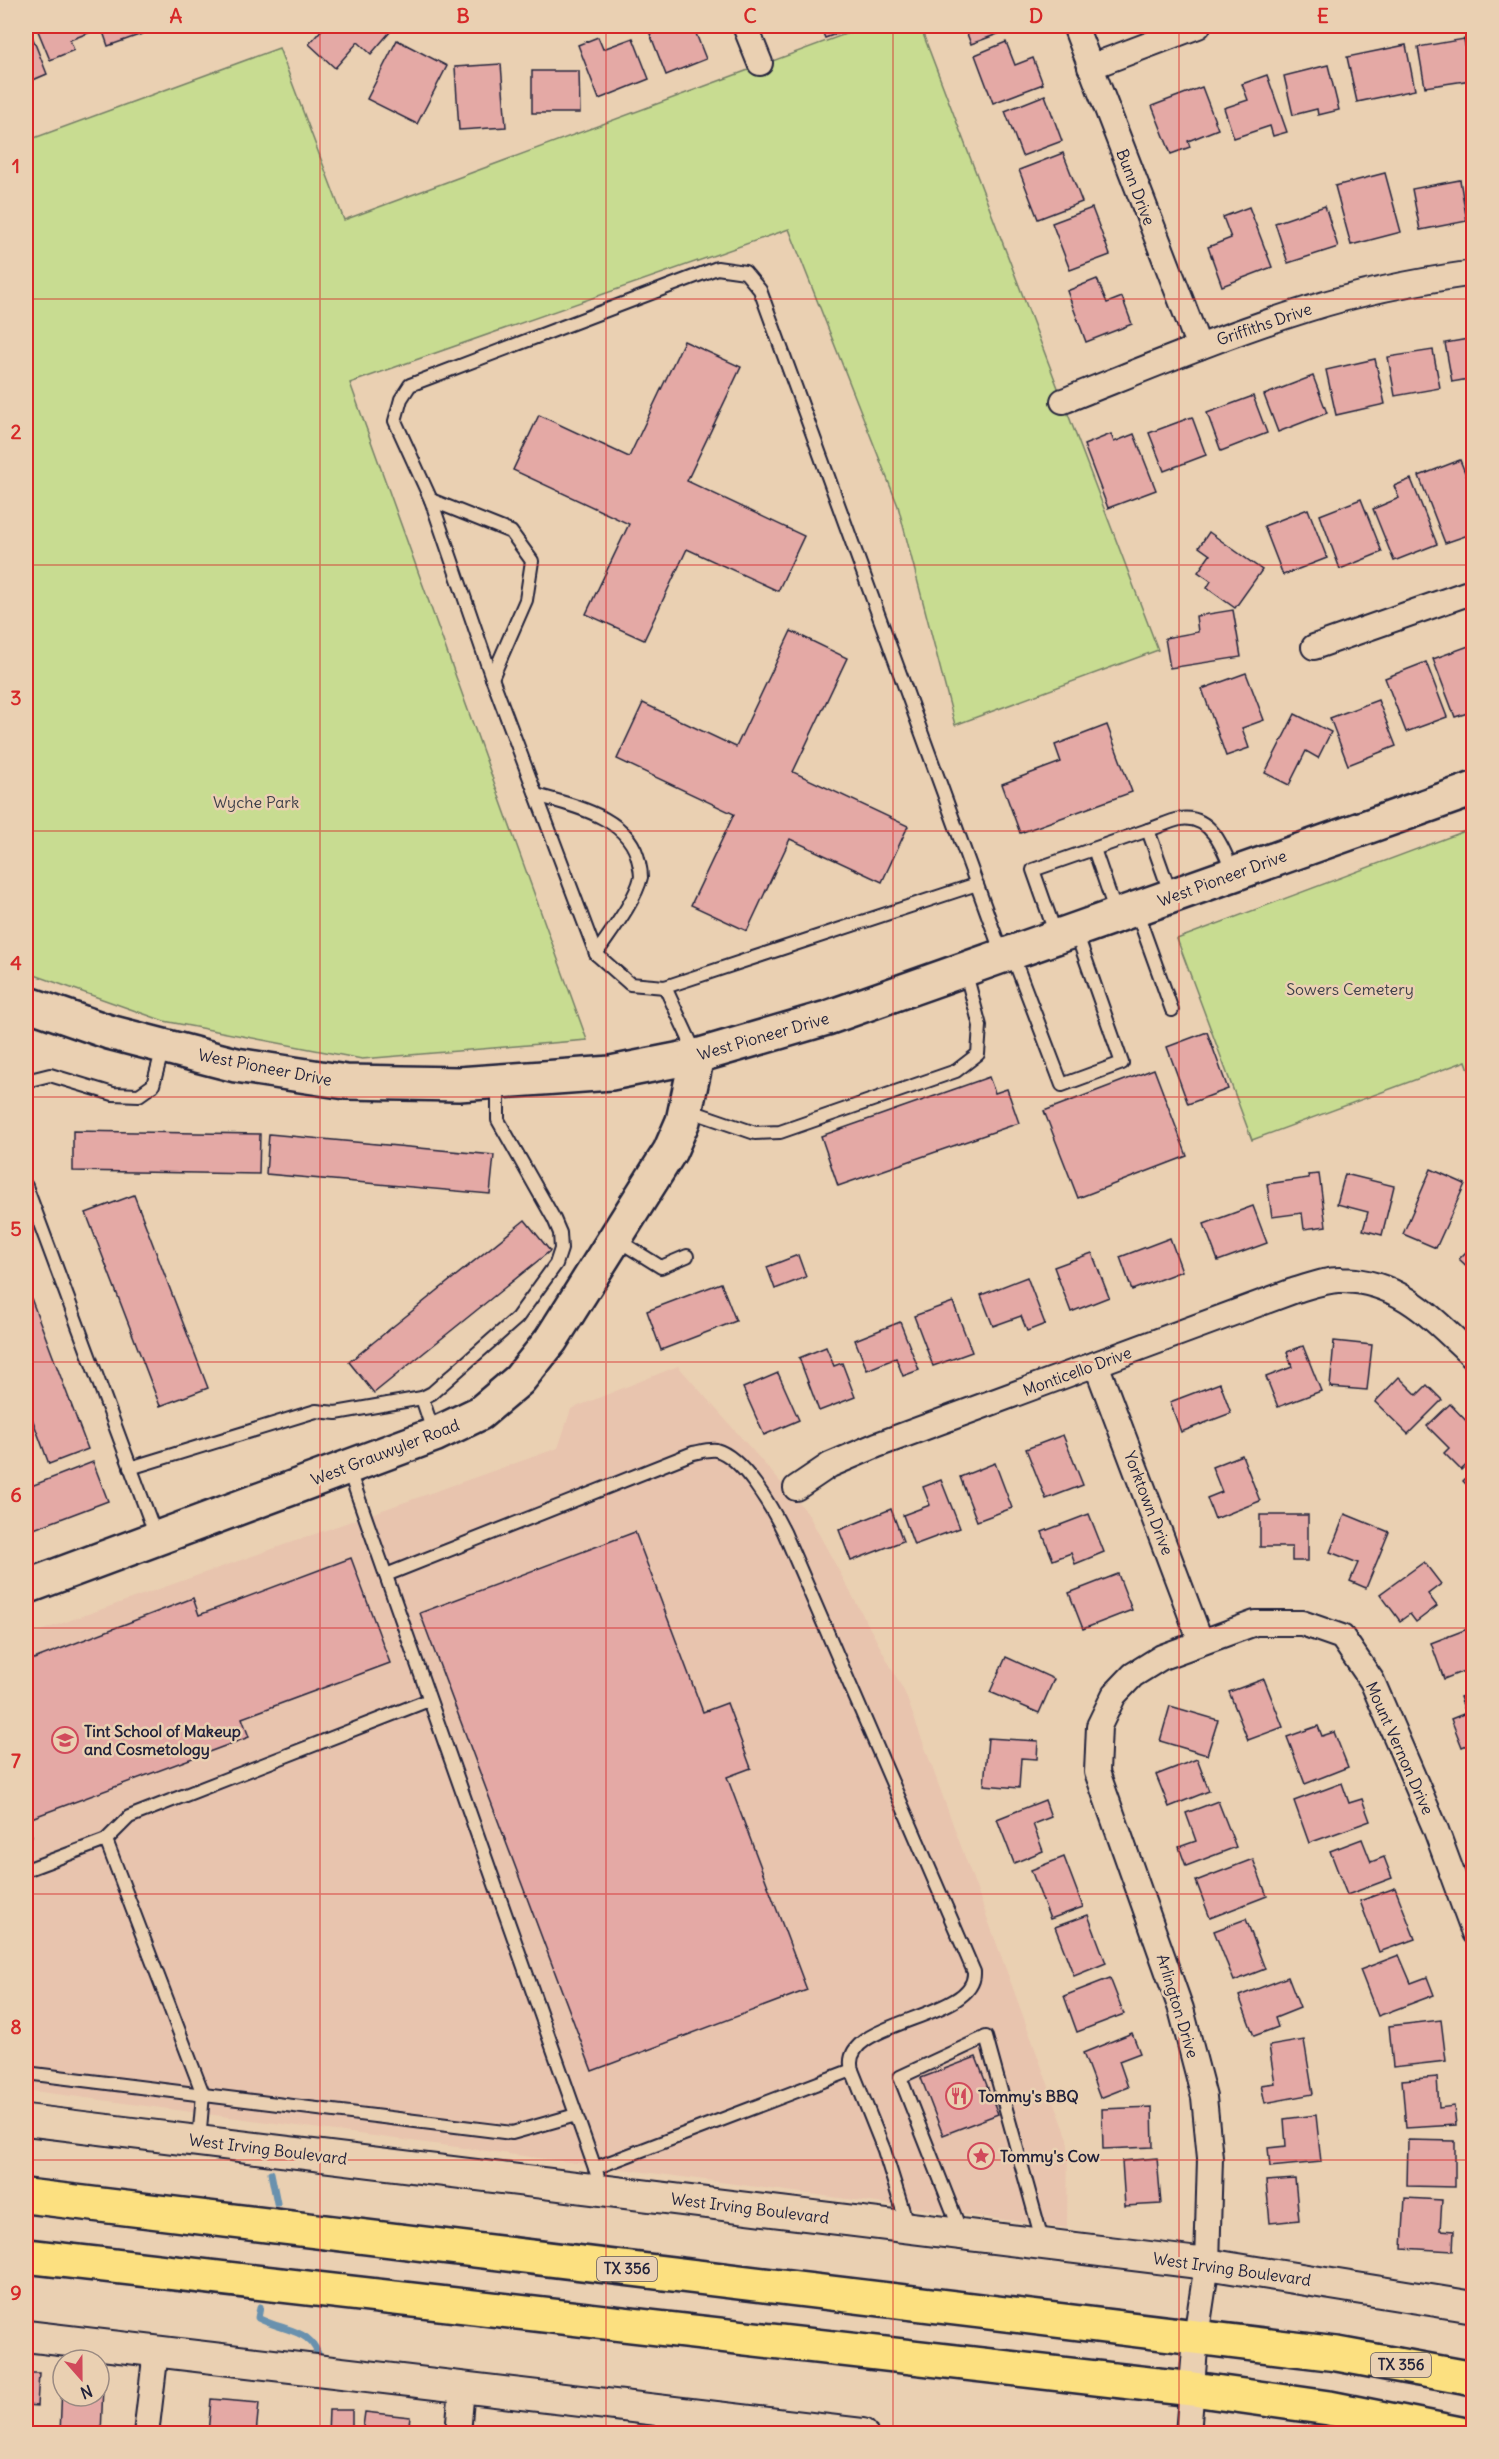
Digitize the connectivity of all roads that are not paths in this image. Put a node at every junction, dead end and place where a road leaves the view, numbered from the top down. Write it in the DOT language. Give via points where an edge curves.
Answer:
graph roads {
  1 [pos="746,26"];
  2 [pos="1075,26"];
  3 [pos="1198,26"];
  4 [pos="760,63"];
  5 [pos="1090,67"];
  6 [pos="1473,273"];
  7 [pos="1198,347"];
  8 [pos="1063,401"];
  9 [pos="430,500"];
  10 [pos="1473,591"];
  11 [pos="1314,647"];
  12 [pos="492,678"];
  13 [pos="1473,789"];
  14 [pos="536,795"];
  15 [pos="1148,830"];
  16 [pos="1094,849"];
  17 [pos="1234,874"];
  18 [pos="977,884"];
  19 [pos="1172,896"];
  20 [pos="1126,912"];
  21 [pos="1066,934"];
  22 [pos="596,954"];
  23 [pos="1007,954"];
  24 [pos="964,969"];
  25 [pos="665,987"];
  26 [pos="26,1003"];
  27 [pos="1172,1010"];
  28 [pos="163,1046"];
  29 [pos="698,1056"];
  30 [pos="26,1081"];
  31 [pos="498,1082"];
  32 [pos="686,1109"];
  33 [pos="26,1186"];
  34 [pos="615,1238"];
  35 [pos="687,1256"];
  36 [pos="1473,1357"];
  37 [pos="1096,1364"];
  38 [pos="422,1398"];
  39 [pos="434,1435"];
  40 [pos="348,1467"];
  41 [pos="130,1468"];
  42 [pos="796,1488"];
  43 [pos="156,1538"];
  44 [pos="386,1575"];
  45 [pos="26,1587"];
  46 [pos="1202,1642"];
  47 [pos="429,1700"];
  48 [pos="106,1840"];
  49 [pos="26,1870"];
  50 [pos="1473,1934"];
  51 [pos="852,2070"];
  52 [pos="26,2073"];
  53 [pos="203,2094"];
  54 [pos="576,2115"];
  55 [pos="26,2120"];
  56 [pos="198,2141"];
  57 [pos="599,2179"];
  58 [pos="26,2196"];
  59 [pos="909,2228"];
  60 [pos="962,2234"];
  61 [pos="1043,2244"];
  62 [pos="26,2256"];
  63 [pos="1207,2264"];
  64 [pos="1473,2307"];
  65 [pos="26,2336"];
  66 [pos="1196,2337"];
  67 [pos="156,2351"];
  68 [pos="1473,2379"];
  69 [pos="462,2387"];
  70 [pos="1193,2389"];
  71 [pos="769,2428"];
  72 [pos="146,2433"];
  73 [pos="458,2433"];
  74 [pos="862,2433"];
  75 [pos="1188,2433"];
  76 [pos="1460,2433"];
  1 -- 4 [label="street"];
  2 -- 5 [label="street, Bunn Drive"];
  3 -- 5 [label="street"];
  5 -- 7 [label="street, Bunn Drive"];
  6 -- 7 [label="street, Griffiths Drive" via="1308,309"];
  7 -- 8 [label="street, Griffiths Drive"];
  9 -- 12 [label="lane"];
  9 -- 12 [label="lane" via="511,532 532,561 526,600"];
  9 -- 18 [label="lane" via="395,421 410,385 717,268 746,272 760,290"];
  10 -- 11 [label="street"];
  12 -- 14 [label="lane"];
  13 -- 17 [label="main road, West Pioneer Drive"];
  14 -- 22 [label="lane"];
  14 -- 22 [label="lane" via="587,810 615,825 630,840 638,856 641,876 624,912"];
  15 -- 16 [label="lane"];
  15 -- 17 [label="lane" via="1181,819 1206,826 1220,839"];
  15 -- 19 [label="lane"];
  16 -- 20 [label="lane"];
  16 -- 21 [label="lane" via="1033,870"];
  17 -- 19 [label="main road, West Pioneer Drive"];
  18 -- 23 [label="lane"];
  18 -- 25 [label="lane"];
  19 -- 20 [label="main road, West Pioneer Drive"];
  20 -- 21 [label="main road, West Pioneer Drive"];
  20 -- 27 [label="lane"];
  21 -- 23 [label="main road, West Pioneer Drive"];
  21 -- 23 [label="lane" via="1122,1063 1062,1085"];
  22 -- 25 [label="lane" via="630,984"];
  23 -- 24 [label="main road, West Pioneer Drive"];
  24 -- 29 [label="main road, West Pioneer Drive" via="827,1018"];
  24 -- 32 [label="lane" via="980,1026 978,1054 956,1071 780,1132 755,1133"];
  25 -- 29 [label="lane"];
  26 -- 28 [label="main road, West Pioneer Drive"];
  28 -- 30 [label="lane" via="153,1085 139,1095 113,1094 50,1075"];
  28 -- 31 [label="main road, West Pioneer Drive" via="236,1065 346,1082"];
  29 -- 31 [label="main road, West Pioneer Drive" via="588,1076"];
  29 -- 32 [label="main road, West Grauwyler Road"];
  31 -- 38 [label="lane" via="498,1120 554,1219 561,1249 556,1264 517,1318 432,1394"];
  32 -- 34 [label="main road, West Grauwyler Road" via="670,1151"];
  33 -- 41 [label="lane"];
  34 -- 35 [label="lane" via="661,1267"];
  34 -- 39 [label="main road, West Grauwyler Road" via="551,1340 519,1380 480,1413"];
  36 -- 37 [label="street, Monticello Drive" via="1415,1302 1366,1282 1340,1280 1293,1291"];
  37 -- 42 [label="street, Monticello Drive" via="839,1461"];
  37 -- 46 [label="street, Yorktown Drive"];
  38 -- 39 [label="lane"];
  38 -- 41 [label="lane" via="336,1413 316,1411"];
  39 -- 40 [label="main road, West Grauwyler Road"];
  40 -- 43 [label="main road, West Grauwyler Road"];
  40 -- 44 [label="lane"];
  41 -- 43 [label="lane"];
  43 -- 45 [label="main road, West Grauwyler Road"];
  44 -- 47 [label="lane"];
  44 -- 51 [label="lane" via="693,1453 714,1450 733,1459 773,1510 974,1972 974,1980 962,1998 884,2030 863,2043 852,2055"];
  46 -- 50 [label="street, Mount Vernon Drive" via="1255,1623 1302,1623 1341,1637 1372,1681 1436,1830"];
  46 -- 63 [label="street, Arlington Drive" via="1133,1675 1104,1710 1096,1744 1097,1772 1181,2009 1200,2076 1210,2158"];
  47 -- 48 [label="lane" via="129,1817"];
  47 -- 54 [label="lane"];
  48 -- 49 [label="lane"];
  48 -- 53 [label="lane"];
  51 -- 57 [label="lane"];
  51 -- 59 [label="lane"];
  52 -- 53 [label="lane"];
  53 -- 54 [label="lane" via="512,2133"];
  53 -- 56 [label="lane"];
  54 -- 57 [label="lane"];
  55 -- 56 [label="street, West Irving Boulevard"];
  56 -- 57 [label="street, West Irving Boulevard"];
  57 -- 59 [label="street, West Irving Boulevard"];
  58 -- 66 [label="main road, TX 356"];
  59 -- 60 [label="street, West Irving Boulevard"];
  60 -- 61 [label="street, West Irving Boulevard"];
  60 -- 61 [label="lane" via="900,2077 986,2037"];
  61 -- 63 [label="street, West Irving Boulevard"];
  62 -- 70 [label="main road"];
  63 -- 64 [label="street, West Irving Boulevard"];
  63 -- 66 [label="street, Arlington Drive"];
  65 -- 67 [label="street"];
  66 -- 68 [label="main road, TX 356" via="1337,2354"];
  66 -- 70 [label="street, Arlington Drive"];
  67 -- 69 [label="street"];
  67 -- 72 [label="street"];
  69 -- 71 [label="street"];
  69 -- 73 [label="street"];
  70 -- 75 [label="street, Arlington Drive"];
  70 -- 76 [label="main road" via="1329,2408"];
  71 -- 74 [label="street"];
}
